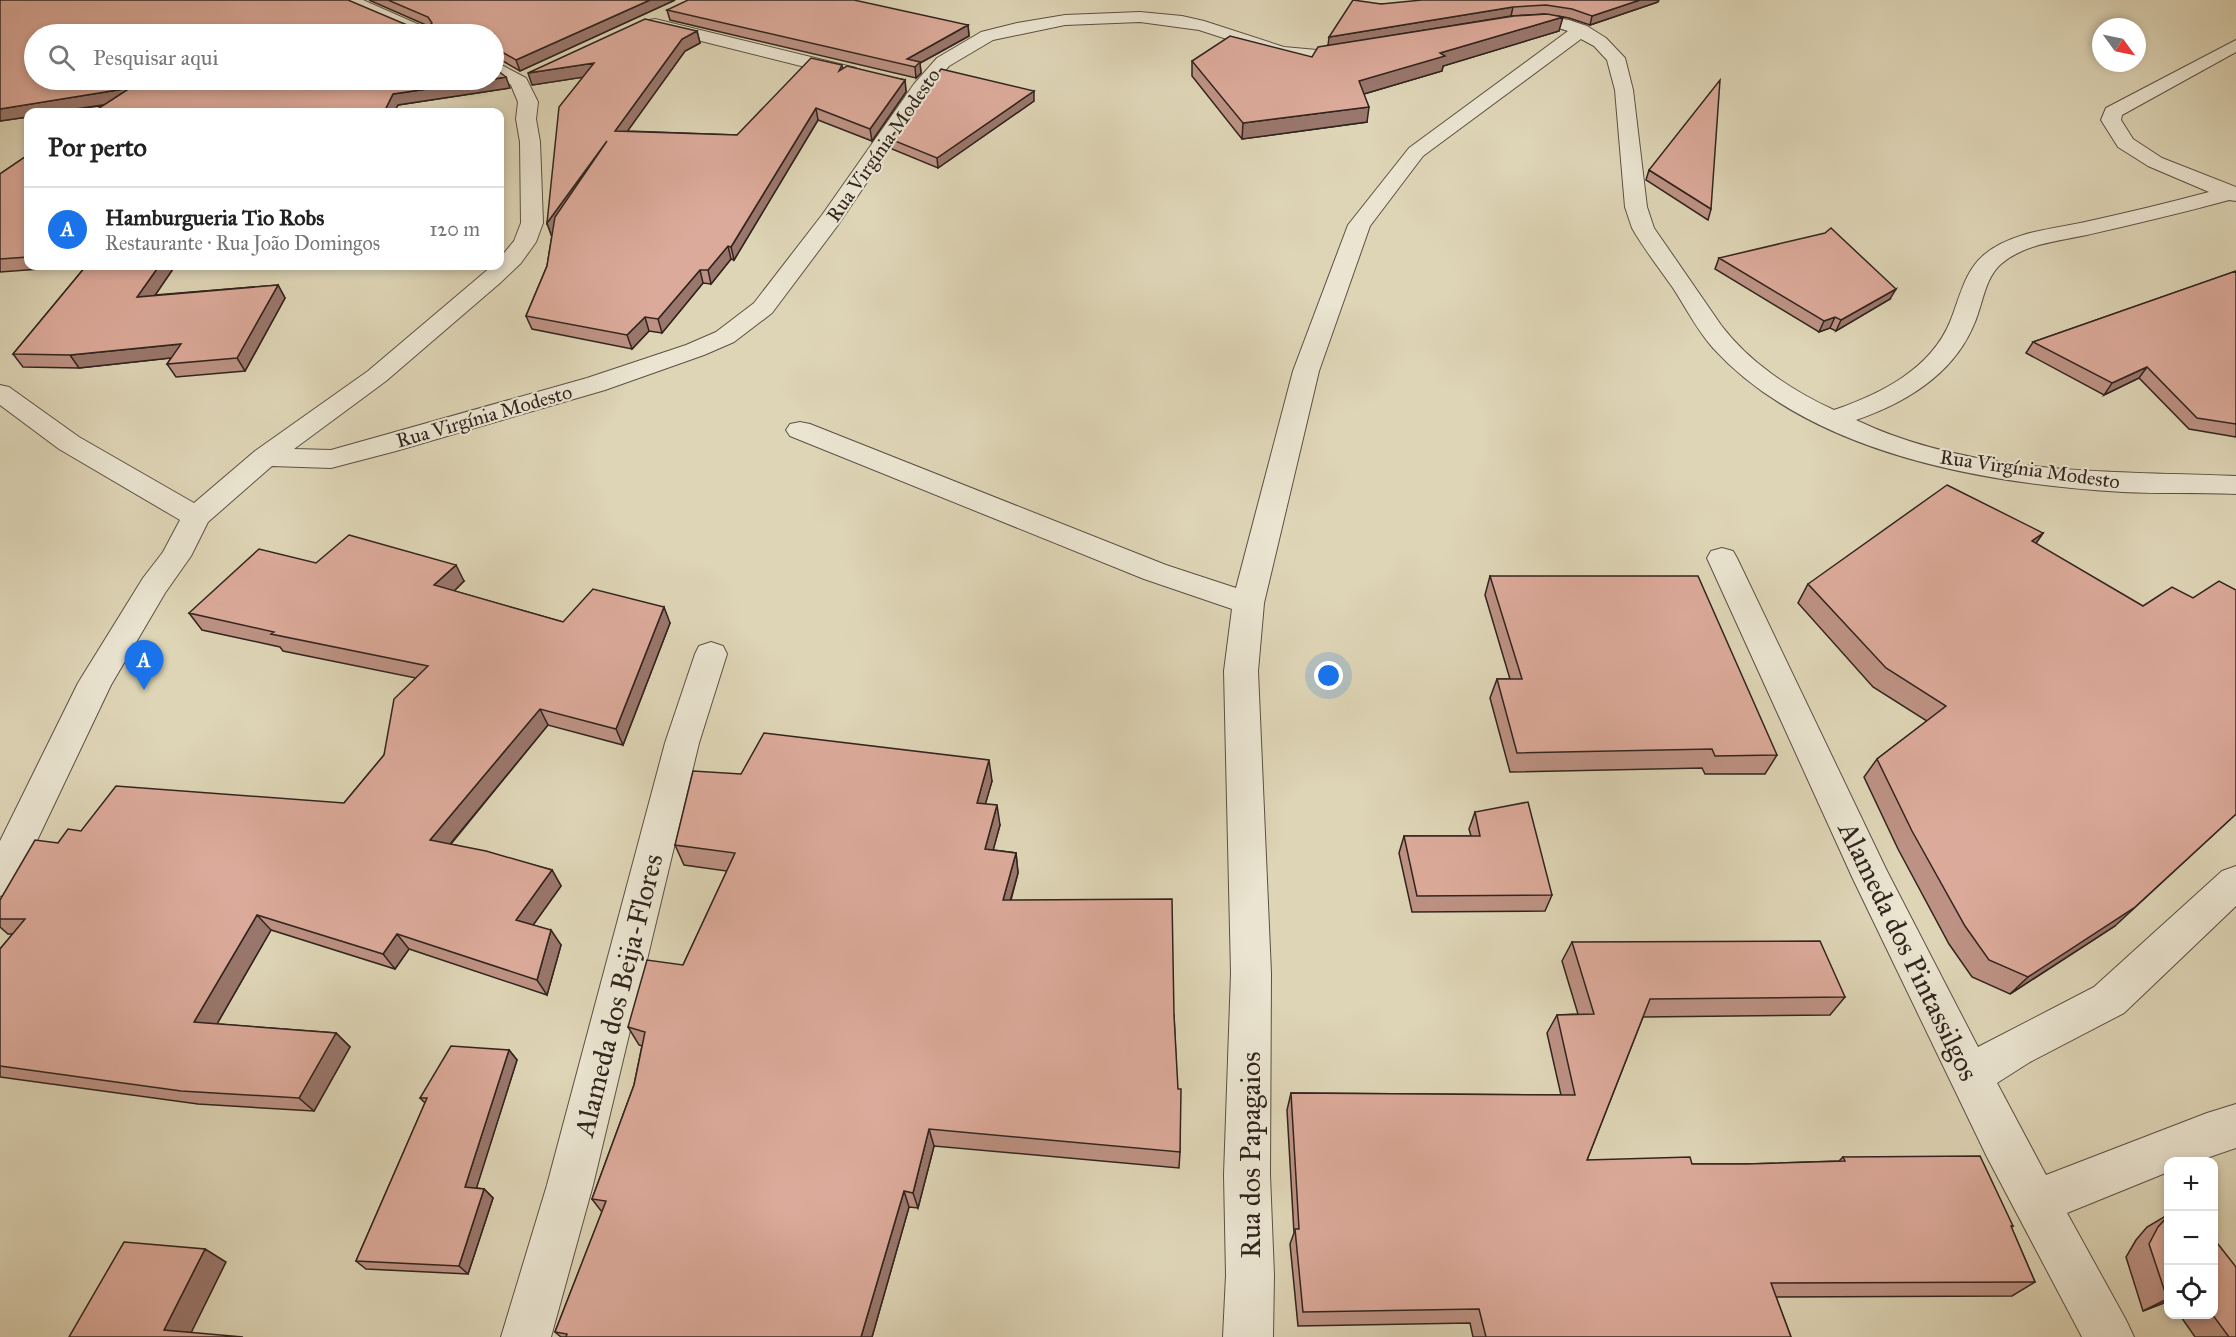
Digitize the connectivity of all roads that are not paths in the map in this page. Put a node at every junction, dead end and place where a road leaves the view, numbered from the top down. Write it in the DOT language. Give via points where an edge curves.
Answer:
graph roads {
  1 [pos="349,0"];
  2 [pos="671,10"];
  3 [pos="403,24"];
  4 [pos="1492,25"];
  5 [pos="1581,30"];
  6 [pos="2236,45"];
  7 [pos="1376,46"];
  8 [pos="504,69"];
  9 [pos="869,76"];
  10 [pos="2232,194"];
  11 [pos="504,267"];
  12 [pos="500,270"];
  13 [pos="0,393"];
  14 [pos="1831,420"];
  15 [pos="800,430"];
  16 [pos="265,457"];
  17 [pos="2236,485"];
  18 [pos="196,517"];
  19 [pos="1722,558"];
  20 [pos="1248,603"];
  21 [pos="711,654"];
  22 [pos="4,867"];
  23 [pos="2236,882"];
  24 [pos="1972,1075"];
  25 [pos="2236,1126"];
  26 [pos="2037,1202"];
  27 [pos="526,1337"];
  28 [pos="1248,1337"];
  29 [pos="2109,1337"];
  1 -- 3 [label="street"];
  2 -- 9 [label="street" via="641,25"];
  4 -- 5 [label="street, Rua Virgínia Modesto" via="1544,21"];
  5 -- 14 [label="street, Rua Virgínia Modesto" via="1616,58 1624,90 1636,207 1655,249 1722,343 1772,385"];
  5 -- 20 [label="street, Rua dos Papagaios" via="1416,152 1359,225 1306,371"];
  6 -- 10 [label="street" via="2134,99 2113,112 2111,120 2125,143 2145,156"];
  7 -- 16 [label="street, Rua Virgínia Modesto" via="1301,55 1182,21 1117,16 1017,28 987,36 911,85 830,220 763,308 725,337 597,384 386,445 331,459"];
  8 -- 11 [label="street" via="529,78 526,119 532,223 525,242"];
  10 -- 14 [label="street" via="2041,238 2002,253 1983,270 1956,339 1939,360 1919,379 1886,399"];
  12 -- 16 [label="street" via="377,376"];
  13 -- 18 [label="street" via="69,443"];
  14 -- 17 [label="street, Rua Virgínia Modesto" via="1923,454 1985,467 2123,483"];
  15 -- 20 [label="street" via="1155,572"];
  16 -- 18 [label="street"];
  18 -- 22 [label="street" via="176,556 95,683"];
  19 -- 24 [label="street, Alameda dos Pintassilgos" via="1872,879"];
  20 -- 28 [label="street, Rua dos Papagaios" via="1241,671 1251,973"];
  21 -- 27 [label="street, Alameda dos Beija-Flores" via="682,743 570,1185"];
  23 -- 24 [label="street" via="2109,1000 2014,1048"];
  24 -- 26 [label="street, Alameda dos Pintassilgos"];
  25 -- 26 [label="street"];
  26 -- 29 [label="street, Alameda dos Pintassilgos"];
}
